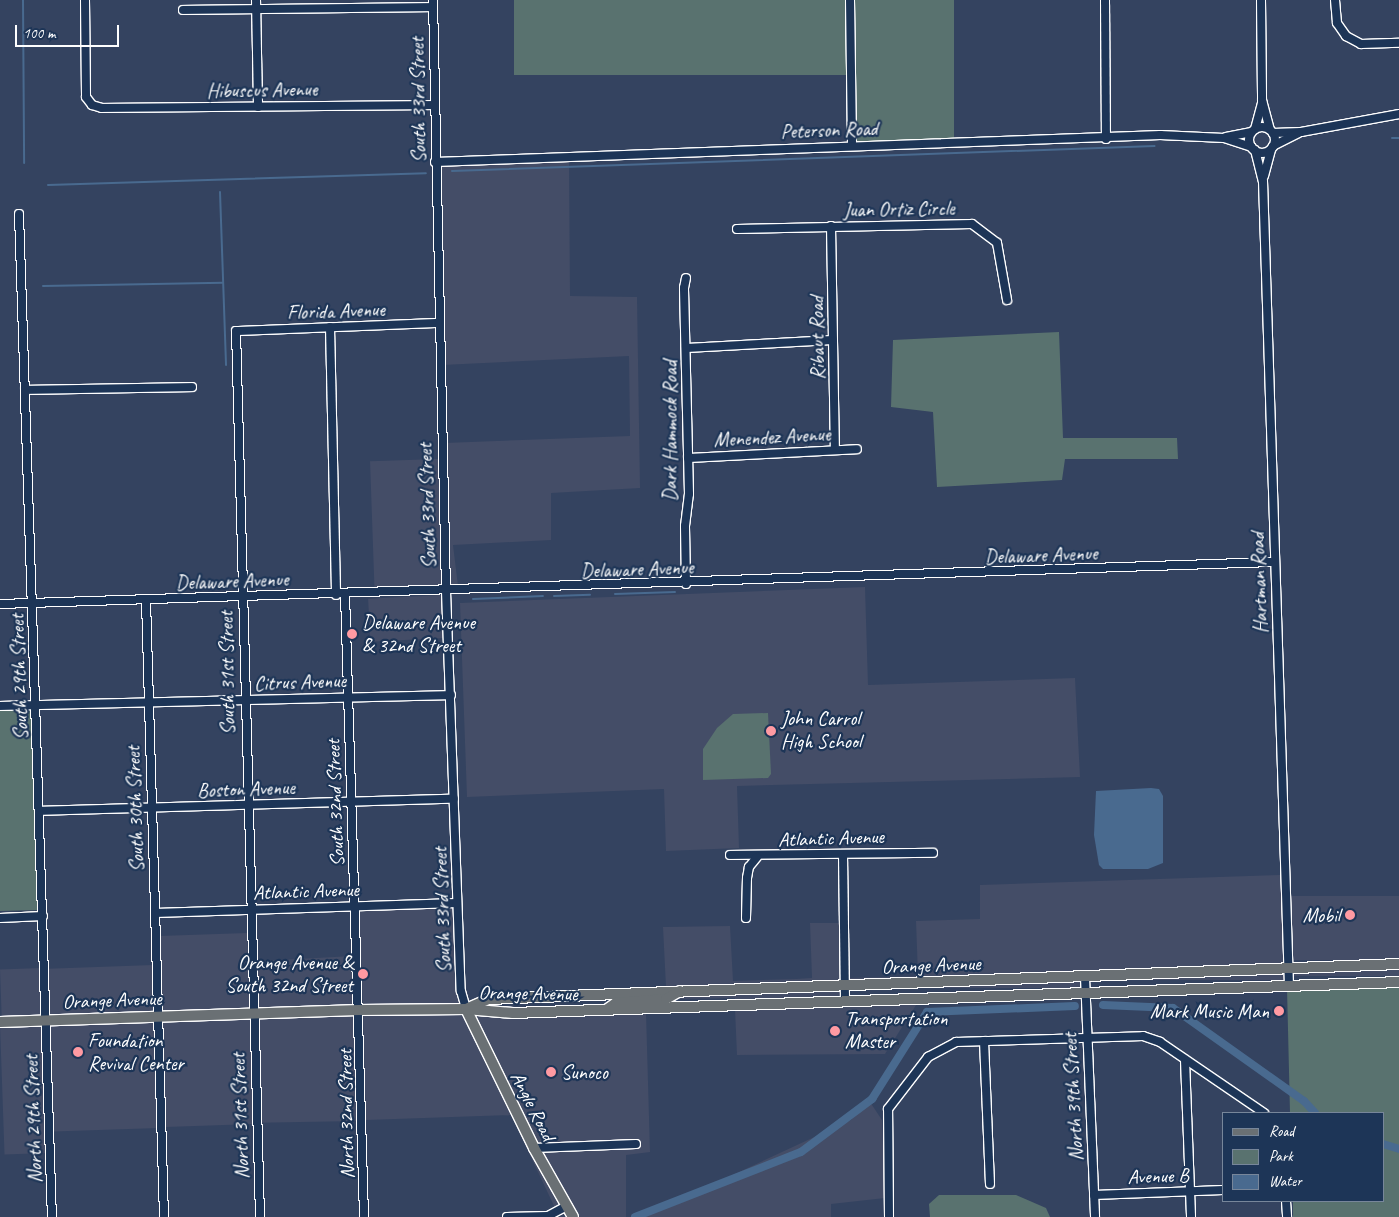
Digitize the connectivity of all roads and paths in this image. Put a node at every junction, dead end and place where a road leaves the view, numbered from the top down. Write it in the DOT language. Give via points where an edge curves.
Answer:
graph roads {
  1 [pos="85,0"];
  2 [pos="256,0"];
  3 [pos="850,0"];
  4 [pos="1105,0"];
  5 [pos="1261,0"];
  6 [pos="1335,0"];
  7 [pos="433,4"];
  8 [pos="256,9"];
  9 [pos="183,10"];
  10 [pos="1399,43"];
  11 [pos="1262,100"];
  12 [pos="434,105"];
  13 [pos="258,107"];
  14 [pos="1399,114"];
  15 [pos="1254,130"];
  16 [pos="1272,131"];
  17 [pos="1301,132"];
  18 [pos="1224,138"];
  19 [pos="1106,139"];
  20 [pos="852,145"];
  21 [pos="1272,148"];
  22 [pos="1253,149"];
  23 [pos="435,162"];
  24 [pos="1263,181"];
  25 [pos="18,214"];
  26 [pos="831,226"];
  27 [pos="737,229"];
  28 [pos="686,278"];
  29 [pos="1007,300"];
  30 [pos="438,323"];
  31 [pos="330,327"];
  32 [pos="236,331"];
  33 [pos="834,340"];
  34 [pos="686,348"];
  35 [pos="192,387"];
  36 [pos="25,390"];
  37 [pos="857,449"];
  38 [pos="835,450"];
  39 [pos="688,458"];
  40 [pos="1274,562"];
  41 [pos="686,584"];
  42 [pos="446,591"];
  43 [pos="345,594"];
  44 [pos="336,595"];
  45 [pos="242,597"];
  46 [pos="146,600"];
  47 [pos="33,603"];
  48 [pos="0,604"];
  49 [pos="451,695"];
  50 [pos="348,697"];
  51 [pos="244,701"];
  52 [pos="148,703"];
  53 [pos="0,706"];
  54 [pos="36,706"];
  55 [pos="454,798"];
  56 [pos="351,802"];
  57 [pos="248,806"];
  58 [pos="152,808"];
  59 [pos="39,811"];
  60 [pos="933,853"];
  61 [pos="730,855"];
  62 [pos="842,855"];
  63 [pos="757,857"];
  64 [pos="458,903"];
  65 [pos="355,906"];
  66 [pos="250,910"];
  67 [pos="155,913"];
  68 [pos="43,916"];
  69 [pos="0,918"];
  70 [pos="746,918"];
  71 [pos="1399,964"];
  72 [pos="1288,968"];
  73 [pos="1085,976"];
  74 [pos="1399,982"];
  75 [pos="1288,984"];
  76 [pos="844,985"];
  77 [pos="681,990"];
  78 [pos="1086,993"];
  79 [pos="845,1000"];
  80 [pos="466,1009"];
  81 [pos="359,1010"];
  82 [pos="606,1010"];
  83 [pos="253,1013"];
  84 [pos="158,1016"];
  85 [pos="47,1020"];
  86 [pos="0,1022"];
  87 [pos="1087,1037"];
  88 [pos="984,1041"];
  89 [pos="1185,1060"];
  90 [pos="1263,1112"];
  91 [pos="636,1144"];
  92 [pos="534,1148"];
  93 [pos="990,1184"];
  94 [pos="1222,1190"];
  95 [pos="1190,1191"];
  96 [pos="1094,1195"];
  97 [pos="1286,1202"];
  98 [pos="567,1206"];
  99 [pos="52,1217"];
  100 [pos="164,1217"];
  101 [pos="260,1217"];
  102 [pos="364,1217"];
  103 [pos="507,1217"];
  104 [pos="573,1217"];
  105 [pos="889,1217"];
  106 [pos="1095,1217"];
  107 [pos="1191,1217"];
  108 [pos="1287,1217"];
  1 -- 13 [label="street, Hibuscus Avenue" via="86,97 92,105 102,108"];
  2 -- 8 [label="street"];
  3 -- 20 [label="street"];
  4 -- 19 [label="street"];
  5 -- 11 [label="street"];
  6 -- 10 [label="street" via="1337,23 1346,36 1361,44"];
  7 -- 8 [label="street"];
  7 -- 12 [label="street, South 33rd Street"];
  8 -- 9 [label="street"];
  8 -- 13 [label="street"];
  11 -- 15 [label="street"];
  11 -- 16 [label="street"];
  12 -- 13 [label="street, Hibuscus Avenue"];
  12 -- 23 [label="street, South 33rd Street"];
  14 -- 17 [label="street"];
  15 -- 16 [label="street, Peterson Road"];
  15 -- 18 [label="street, Peterson Road"];
  15 -- 22 [label="street, Hartman Road" via="1249,139"];
  16 -- 17 [label="street"];
  16 -- 21 [label="street, Hartman Road"];
  17 -- 21 [label="street"];
  18 -- 19 [label="street, Peterson Road" via="1160,135"];
  18 -- 22 [label="street, Peterson Road"];
  19 -- 20 [label="street, Peterson Road"];
  20 -- 23 [label="street, Peterson Road"];
  21 -- 22 [label="street"];
  21 -- 24 [label="street, Hartman Road"];
  22 -- 24 [label="street, Hartman Road"];
  23 -- 30 [label="street, South 33rd Street"];
  24 -- 40 [label="street, Hartman Road"];
  25 -- 36 [label="street, South 29th Street"];
  26 -- 27 [label="street, Juan Ortiz Circle"];
  26 -- 29 [label="street, Juan Ortiz Circle" via="972,224 985,230 998,243"];
  26 -- 33 [label="street, Ribaut Road"];
  28 -- 34 [label="street, Dark Hammock Road"];
  30 -- 31 [label="street, Florida Avenue"];
  30 -- 42 [label="street, South 33rd Street"];
  31 -- 32 [label="street, Florida Avenue"];
  31 -- 44 [label="street"];
  32 -- 45 [label="street, South 31st Street"];
  33 -- 34 [label="street"];
  33 -- 38 [label="street, Ribaut Road"];
  34 -- 39 [label="street, Dark Hammock Road"];
  35 -- 36 [label="street"];
  36 -- 47 [label="street, South 29th Street"];
  37 -- 38 [label="street, Menendez Avenue"];
  38 -- 39 [label="street, Menendez Avenue"];
  39 -- 41 [label="street, Dark Hammock Road"];
  40 -- 41 [label="street, Delaware Avenue"];
  40 -- 72 [label="street, Hartman Road"];
  41 -- 42 [label="street, Delaware Avenue"];
  42 -- 43 [label="street, Delaware Avenue"];
  42 -- 49 [label="street, South 33rd Street"];
  43 -- 44 [label="street, Delaware Avenue"];
  43 -- 50 [label="street, South 32nd Street"];
  44 -- 45 [label="street, Delaware Avenue"];
  45 -- 46 [label="street, Delaware Avenue"];
  45 -- 51 [label="street, South 31st Street"];
  46 -- 47 [label="street, Delaware Avenue"];
  46 -- 52 [label="street, South 30th Street"];
  47 -- 48 [label="street, Delaware Avenue"];
  47 -- 54 [label="street, South 29th Street"];
  49 -- 50 [label="street, Citrus Avenue"];
  49 -- 55 [label="street, South 33rd Street"];
  50 -- 51 [label="street, Citrus Avenue"];
  50 -- 56 [label="street, South 32nd Street"];
  51 -- 52 [label="street, Citrus Avenue"];
  51 -- 57 [label="street, South 31st Street"];
  52 -- 54 [label="street, Citrus Avenue"];
  52 -- 58 [label="street, South 30th Street"];
  53 -- 54 [label="street, Citrus Avenue"];
  54 -- 59 [label="street, South 29th Street"];
  55 -- 56 [label="street, Boston Avenue"];
  55 -- 64 [label="street, South 33rd Street"];
  56 -- 57 [label="street, Boston Avenue"];
  56 -- 65 [label="street, South 32nd Street"];
  57 -- 58 [label="street, Boston Avenue"];
  57 -- 66 [label="street, South 31st Street"];
  58 -- 59 [label="street, Boston Avenue"];
  58 -- 67 [label="street, South 30th Street"];
  59 -- 68 [label="street, South 29th Street"];
  60 -- 62 [label="street, Atlantic Avenue"];
  61 -- 63 [label="street, Atlantic Avenue"];
  62 -- 63 [label="street, Atlantic Avenue"];
  62 -- 76 [label="street"];
  63 -- 70 [label="street" via="749,867 747,878"];
  64 -- 65 [label="street, Atlantic Avenue"];
  64 -- 80 [label="street, South 33rd Street" via="460,991"];
  65 -- 66 [label="street, Atlantic Avenue"];
  65 -- 81 [label="street, South 32nd Street"];
  66 -- 67 [label="street, Atlantic Avenue"];
  66 -- 83 [label="street, South 31st Street"];
  67 -- 84 [label="street, South 30th Street"];
  68 -- 69 [label="street"];
  68 -- 85 [label="street, South 29th Street"];
  71 -- 72 [label="main road, Orange Avenue"];
  72 -- 73 [label="main road, Orange Avenue"];
  72 -- 75 [label="street, Hartman Road"];
  73 -- 76 [label="main road, Orange Avenue"];
  73 -- 78 [label="street, North 39th Street"];
  74 -- 75 [label="main road, Orange Avenue"];
  75 -- 78 [label="main road, Orange Avenue"];
  76 -- 77 [label="main road, Orange Avenue"];
  76 -- 79 [label="street"];
  77 -- 80 [label="main road, Orange Avenue" via="488,999"];
  77 -- 82 [label="main road" via="666,999 616,1003"];
  78 -- 79 [label="main road, Orange Avenue"];
  78 -- 87 [label="street, North 39th Street"];
  79 -- 82 [label="main road, Orange Avenue"];
  80 -- 81 [label="main road, Orange Avenue"];
  80 -- 82 [label="main road, Orange Avenue" via="489,1013"];
  80 -- 92 [label="main road, Angle Road"];
  81 -- 83 [label="main road, Orange Avenue"];
  81 -- 102 [label="street, North 32nd Street"];
  83 -- 84 [label="main road, Orange Avenue"];
  83 -- 101 [label="street, North 31st Street"];
  84 -- 85 [label="main road, Orange Avenue"];
  84 -- 100 [label="street, South 30th Street"];
  85 -- 86 [label="main road, Orange Avenue"];
  85 -- 99 [label="street, North 29th Street"];
  87 -- 88 [label="street"];
  87 -- 89 [label="street" via="1143,1036 1160,1042"];
  87 -- 96 [label="street, North 39th Street"];
  88 -- 93 [label="street"];
  88 -- 105 [label="street" via="956,1042 941,1048 928,1058 891,1102 887,1119"];
  89 -- 90 [label="street"];
  89 -- 95 [label="street"];
  91 -- 92 [label="street"];
  92 -- 98 [label="main road, Angle Road"];
  94 -- 95 [label="street, Avenue B"];
  95 -- 96 [label="street, Avenue B"];
  95 -- 107 [label="street"];
  96 -- 106 [label="street, North 39th Street"];
  97 -- 108 [label="street"];
  98 -- 103 [label="street" via="548,1216"];
  98 -- 104 [label="main road, Angle Road"];
}
